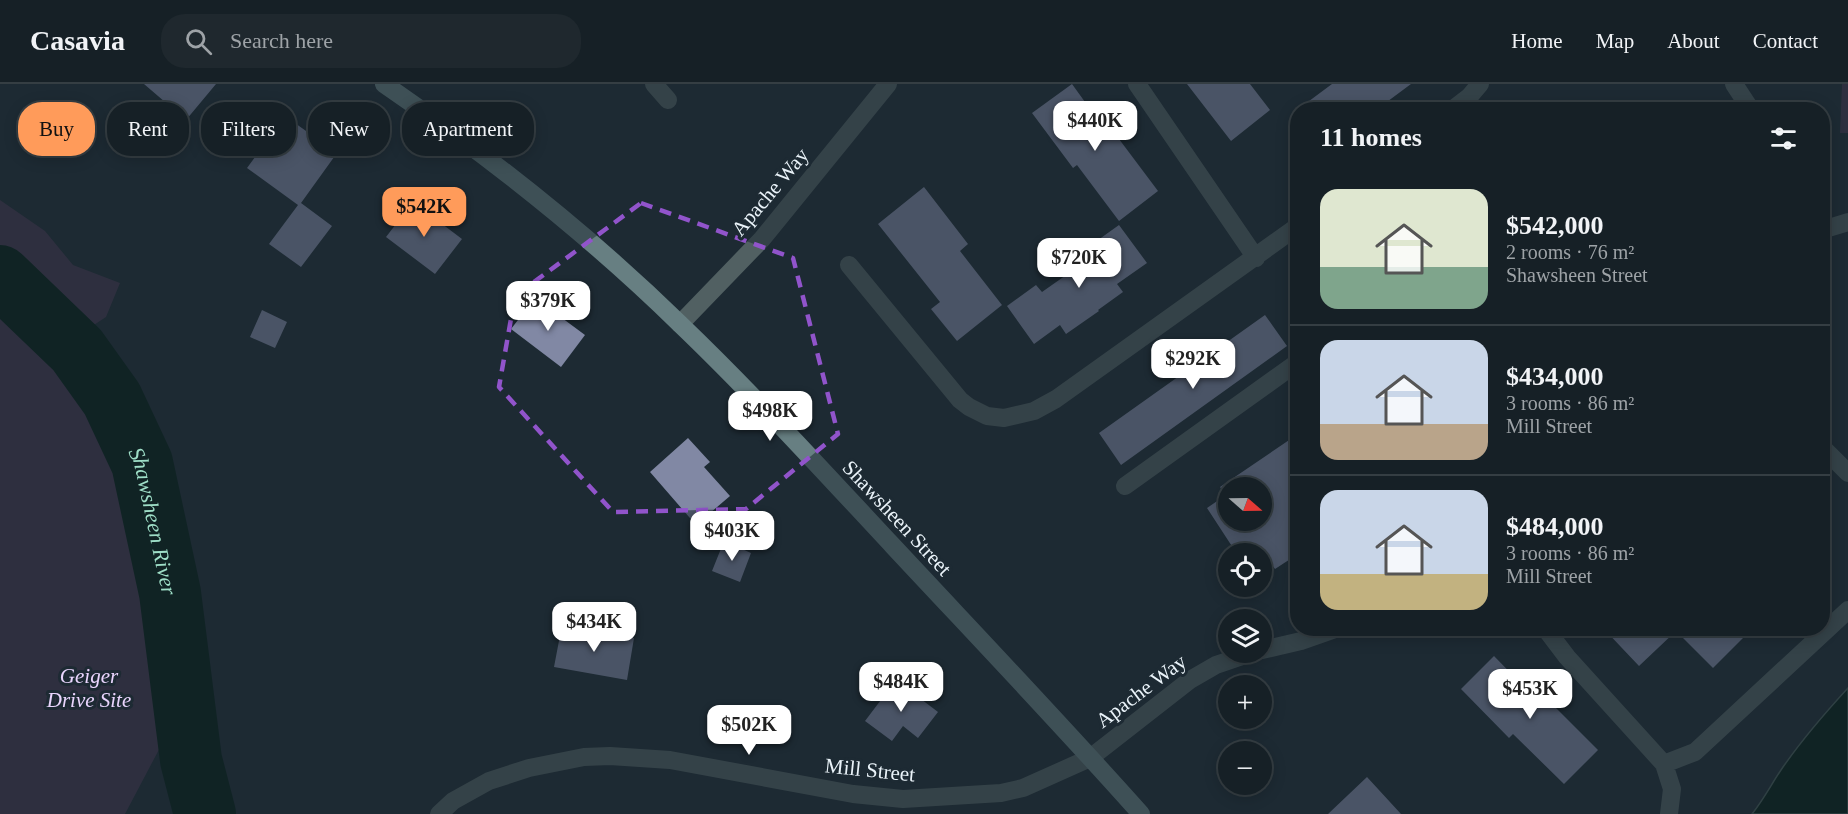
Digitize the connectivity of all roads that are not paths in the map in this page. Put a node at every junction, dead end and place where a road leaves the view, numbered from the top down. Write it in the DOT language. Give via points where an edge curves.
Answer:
graph roads {
  1 [pos="384,84"];
  2 [pos="654,84"];
  3 [pos="888,84"];
  4 [pos="1137,84"];
  5 [pos="1480,84"];
  6 [pos="1734,84"];
  7 [pos="668,100"];
  8 [pos="1463,102"];
  9 [pos="1746,102"];
  10 [pos="1848,222"];
  11 [pos="1830,228"];
  12 [pos="1290,232"];
  13 [pos="1256,258"];
  14 [pos="849,265"];
  15 [pos="680,324"];
  16 [pos="1290,368"];
  17 [pos="1830,455"];
  18 [pos="1848,473"];
  19 [pos="1125,486"];
  20 [pos="1848,610"];
  21 [pos="1830,627"];
  22 [pos="1315,636"];
  23 [pos="1551,636"];
  24 [pos="1820,636"];
  25 [pos="1272,648"];
  26 [pos="1222,663"];
  27 [pos="1090,758"];
  28 [pos="1664,764"];
  29 [pos="439,814"];
  30 [pos="1141,814"];
  31 [pos="1669,814"];
  1 -- 15 [label="main road, Shawsheen Street" via="517,180"];
  2 -- 7 [label="street"];
  3 -- 15 [label="street, Apache Way" via="762,239"];
  4 -- 13 [label="street"];
  5 -- 8 [label="street"];
  6 -- 9 [label="street"];
  10 -- 11 [label="street"];
  12 -- 13 [label="street"];
  13 -- 14 [label="street" via="1056,399 1034,411 1004,418 987,416 960,400"];
  15 -- 27 [label="main road, Shawsheen Street" via="758,402"];
  16 -- 19 [label="street"];
  17 -- 18 [label="street"];
  20 -- 21 [label="street"];
  22 -- 25 [label="street"];
  23 -- 28 [label="street"];
  24 -- 28 [label="street" via="1695,752"];
  26 -- 27 [label="street, Apache Way" via="1190,680"];
  27 -- 29 [label="street, Mill Street" via="1023,788 903,799 853,794 670,760 584,757 489,781 453,801"];
  27 -- 30 [label="main road, Shawsheen Street"];
  28 -- 31 [label="street" via="1672,789"];
}
